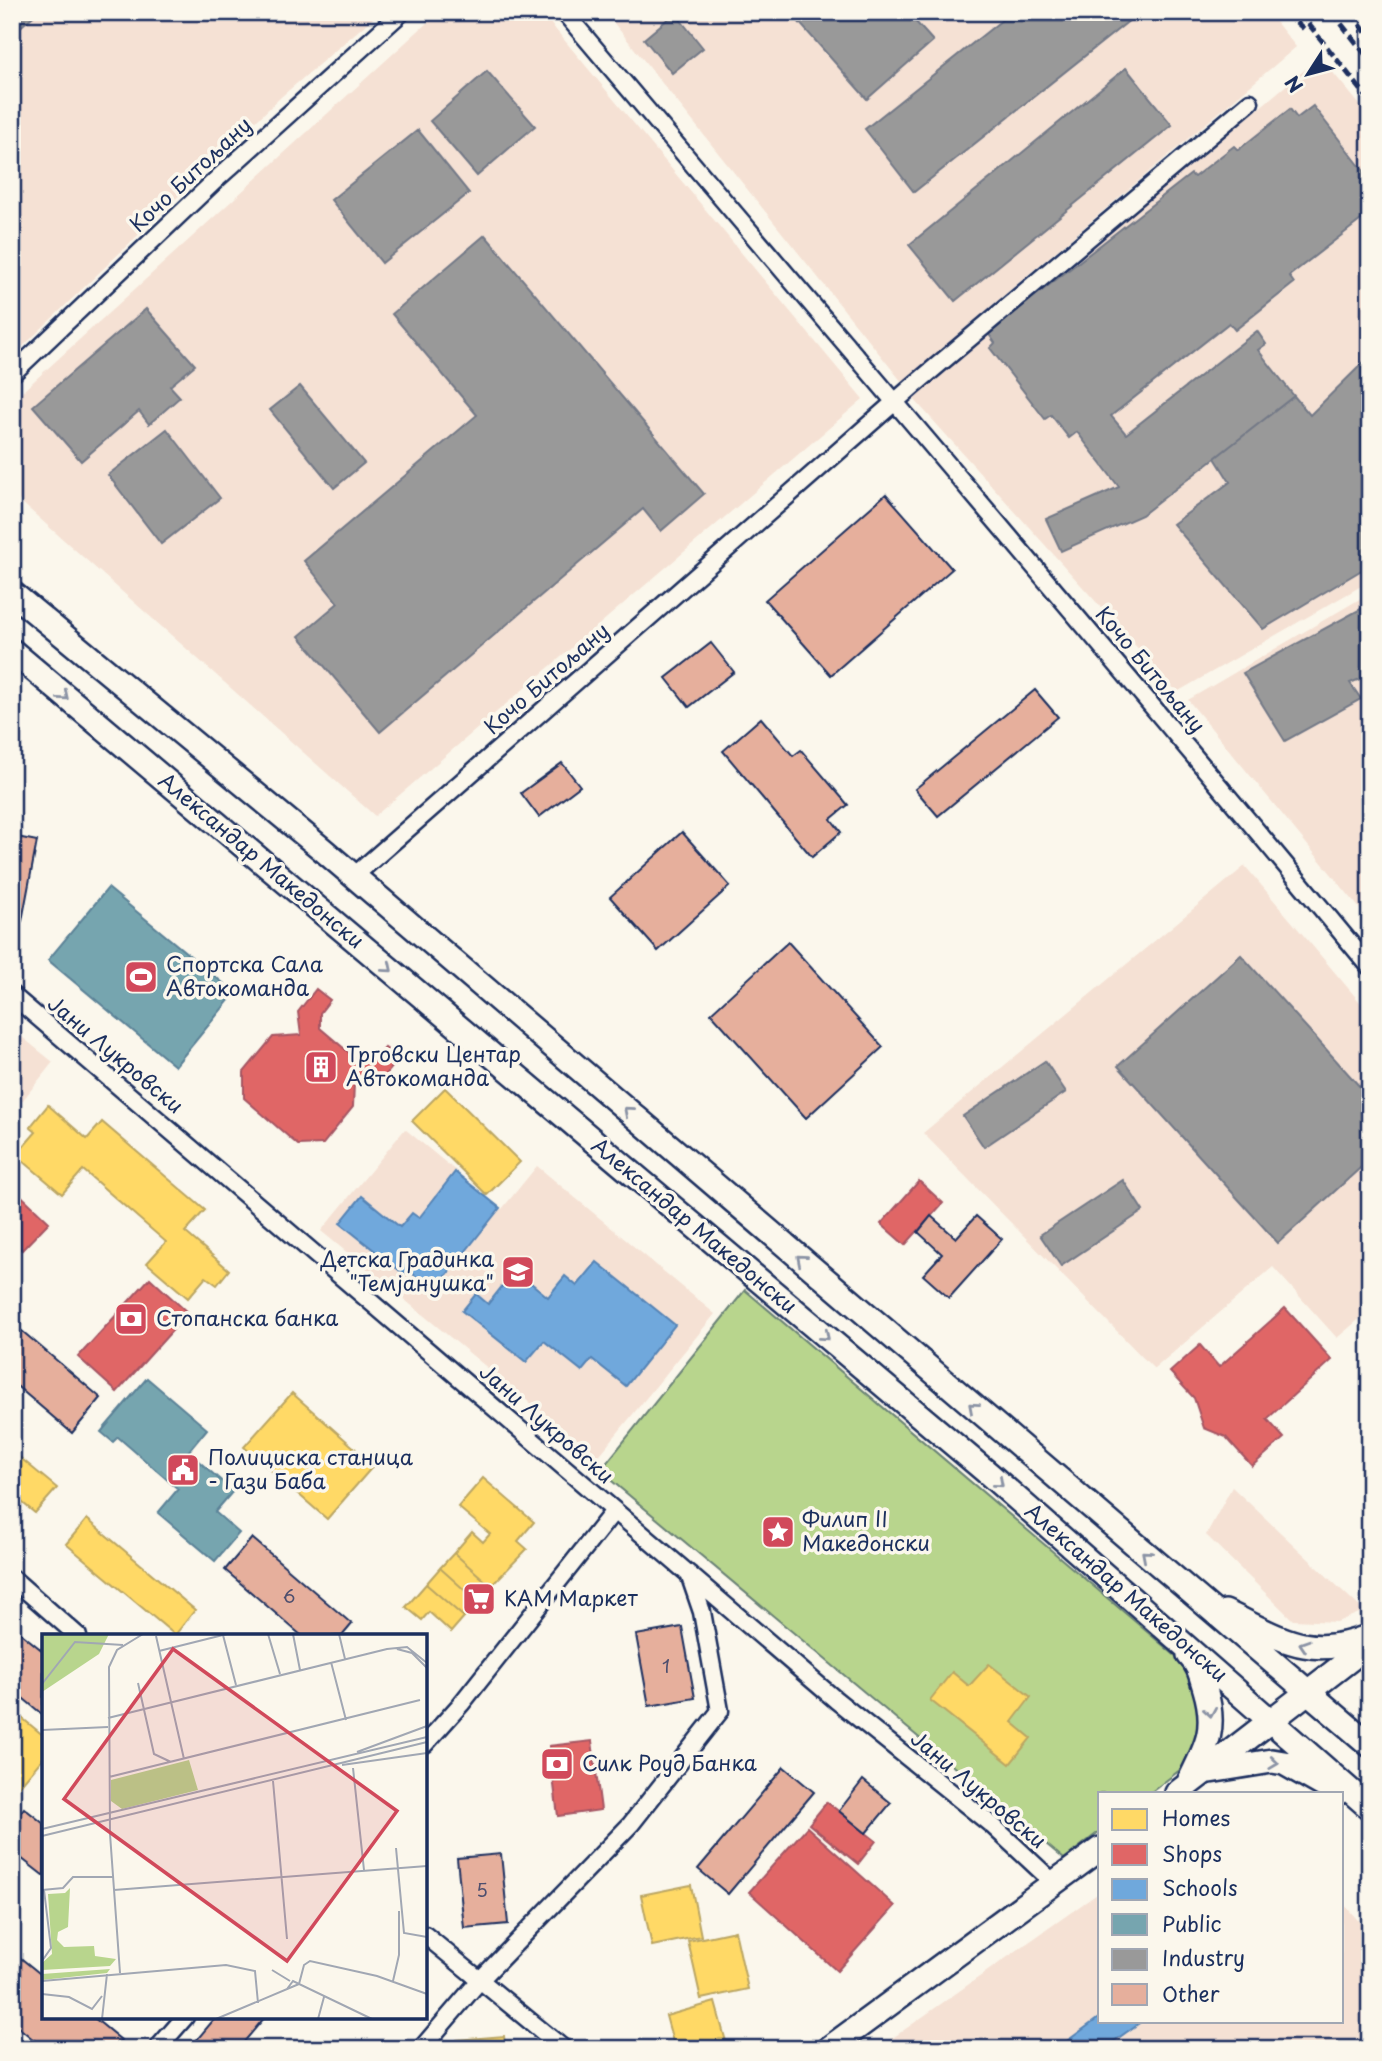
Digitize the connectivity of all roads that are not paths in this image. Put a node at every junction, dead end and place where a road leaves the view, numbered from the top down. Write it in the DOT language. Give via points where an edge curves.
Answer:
graph roads {
  1 [pos="402,12"];
  2 [pos="565,12"];
  3 [pos="1250,102"];
  4 [pos="12,374"];
  5 [pos="894,403"];
  6 [pos="12,593"];
  7 [pos="12,652"];
  8 [pos="354,876"];
  9 [pos="1370,967"];
  10 [pos="12,995"];
  11 [pos="614,1511"];
  12 [pos="689,1573"];
  13 [pos="12,1577"];
  14 [pos="1198,1600"];
  15 [pos="1151,1615"];
  16 [pos="76,1634"];
  17 [pos="1370,1636"];
  18 [pos="1370,1644"];
  19 [pos="1308,1693"];
  20 [pos="1272,1721"];
  21 [pos="427,1742"];
  22 [pos="1370,1745"];
  23 [pos="1207,1772"];
  24 [pos="1182,1789"];
  25 [pos="1336,1792"];
  26 [pos="1344,1796"];
  27 [pos="1370,1810"];
  28 [pos="1098,1850"];
  29 [pos="1054,1883"];
  30 [pos="427,1937"];
  31 [pos="480,1980"];
  32 [pos="183,2019"];
  33 [pos="157,2049"];
  34 [pos="421,2049"];
  35 [pos="564,2049"];
  36 [pos="828,2049"];
  1 -- 4 [label="street, Кочо Битољану" via="219,177"];
  2 -- 5 [label="street, Кочо Битољану"];
  3 -- 5 [label="street, Кочо Битољану"];
  5 -- 8 [label="street, Кочо Битољану"];
  5 -- 9 [label="street, Кочо Битољану"];
  6 -- 8 [label="street, Александар Македонски"];
  7 -- 15 [label="street, Александар Македонски, one-way"];
  14 -- 8 [label="street, Александар Македонски, one-way"];
  10 -- 11 [label="street, Јани Лукровски"];
  11 -- 12 [label="street, Јани Лукровски"];
  11 -- 21 [label="street"];
  12 -- 29 [label="street, Јани Лукровски" via="836,1700 993,1826"];
  12 -- 31 [label="street" via="702,1612 720,1711 631,1824"];
  13 -- 16 [label="street"];
  17 -- 14 [label="street, one-way" via="1347,1646 1315,1649 1277,1637"];
  14 -- 19 [label="street, Александар Македонски"];
  15 -- 20 [label="street, Александар Македонски"];
  15 -- 24 [label="street, one-way" via="1198,1664 1213,1720 1204,1752"];
  18 -- 19 [label="street"];
  19 -- 20 [label="street"];
  19 -- 22 [label="street, Александар Македонски"];
  20 -- 23 [label="street"];
  20 -- 27 [label="street, Александар Македонски"];
  23 -- 24 [label="street"];
  23 -- 25 [label="street, one-way" via="1272,1760"];
  26 -- 27 [label="street"];
  28 -- 29 [label="street"];
  29 -- 36 [label="street"];
  30 -- 31 [label="street"];
  31 -- 34 [label="street"];
  31 -- 35 [label="street"];
  32 -- 33 [label="street"];
}
